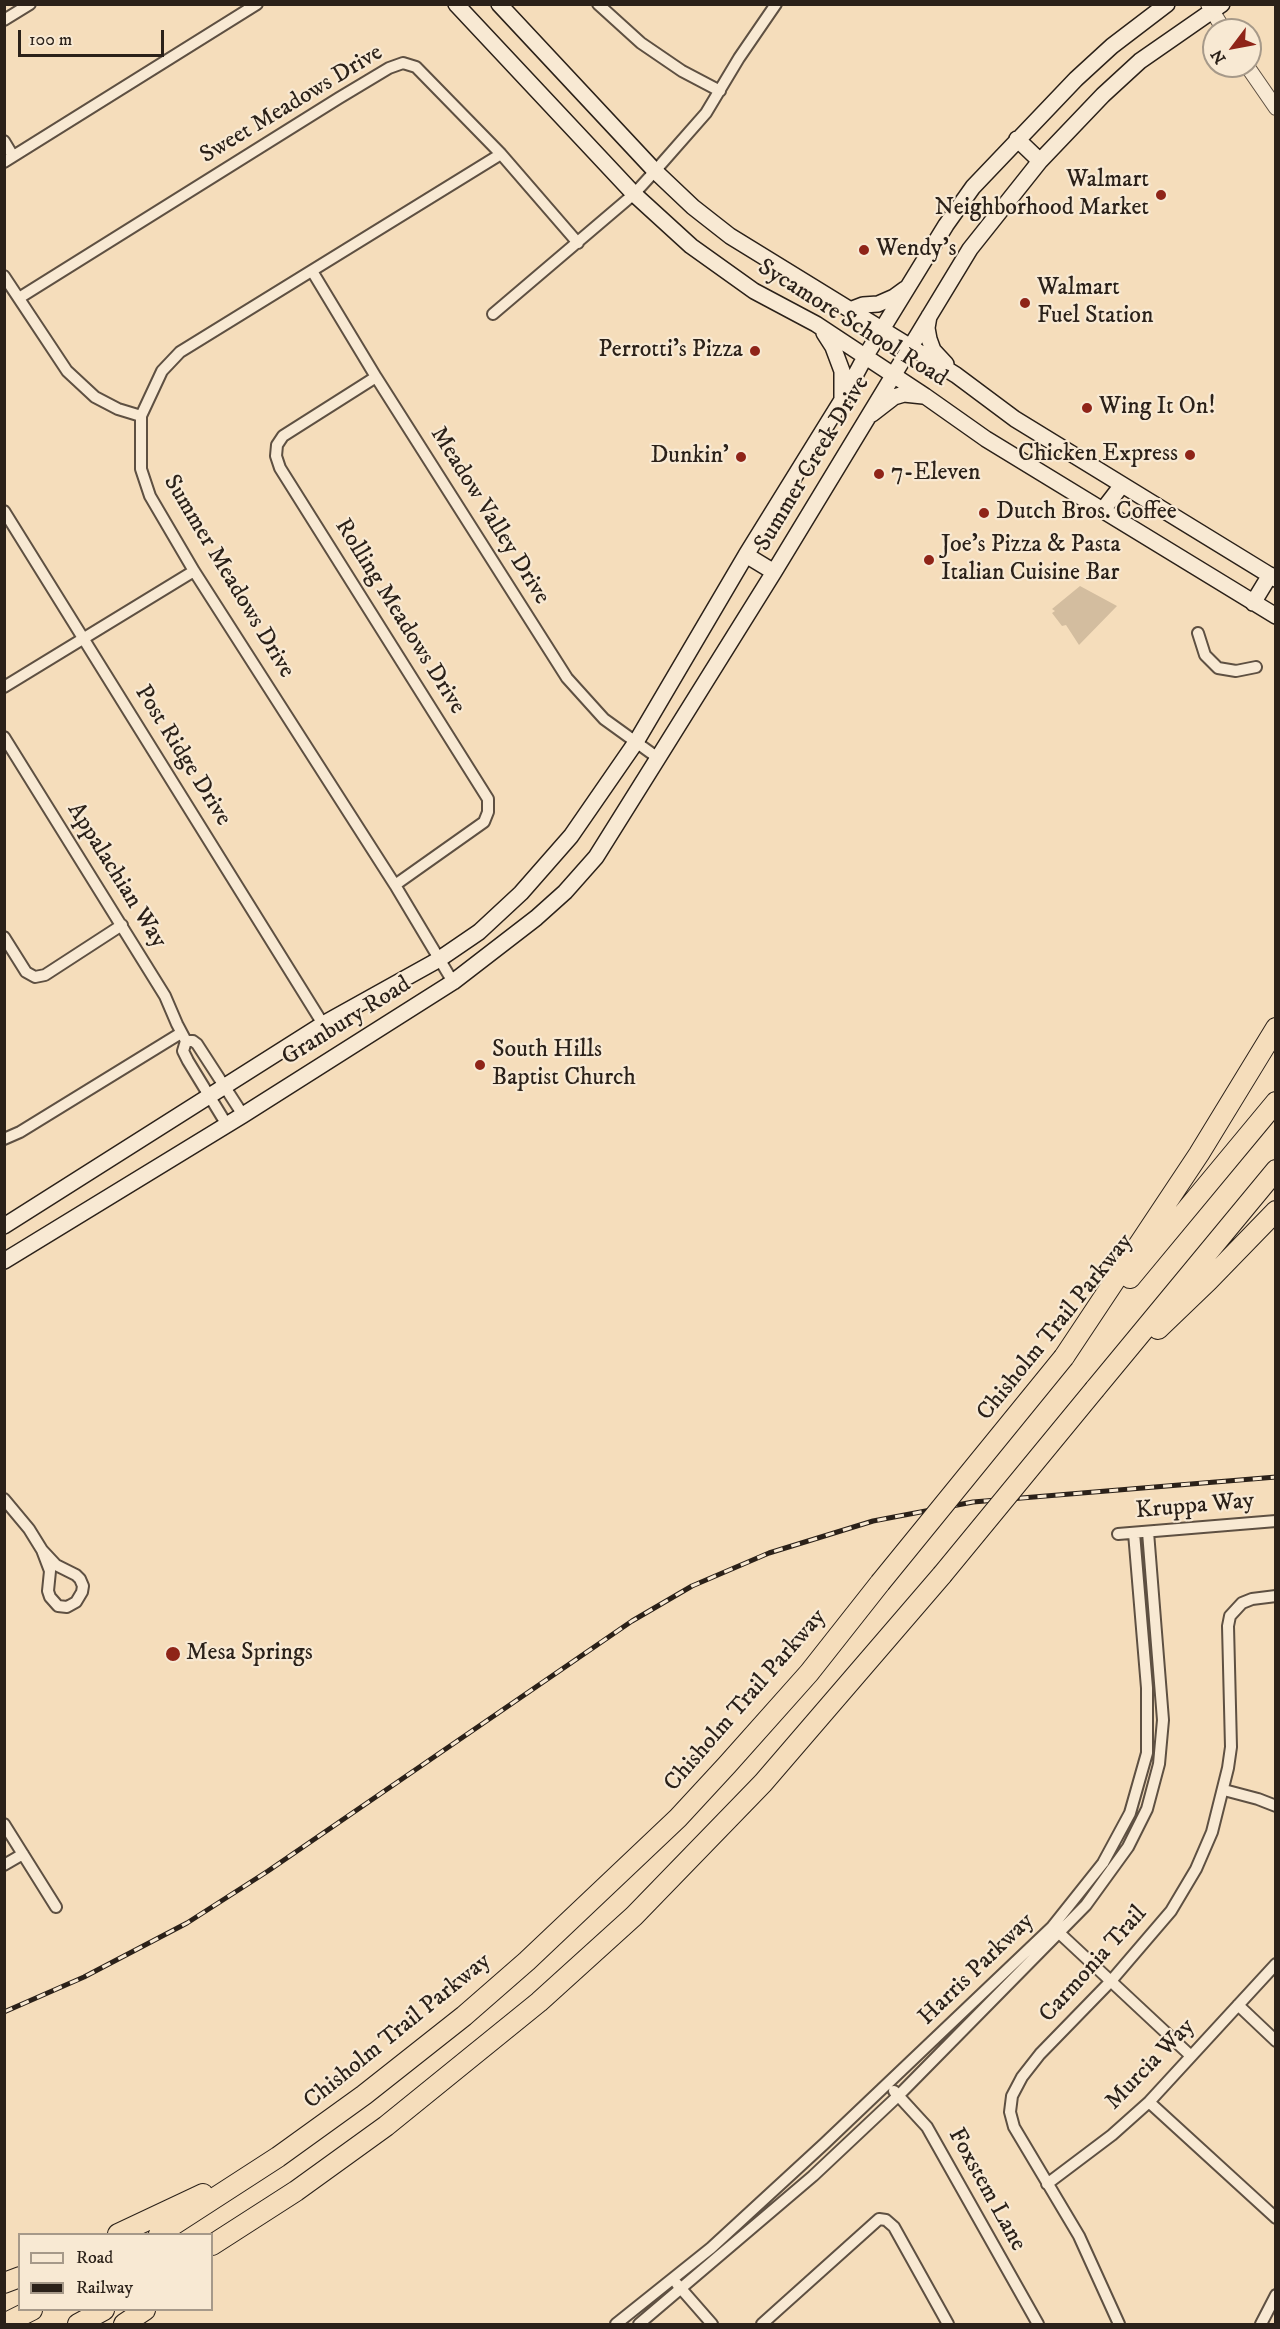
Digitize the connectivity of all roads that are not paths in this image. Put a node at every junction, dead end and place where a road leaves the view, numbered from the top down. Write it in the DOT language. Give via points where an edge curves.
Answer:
graph roads {
  1 [pos="30,4"];
  2 [pos="257,4"];
  3 [pos="456,4"];
  4 [pos="499,4"];
  5 [pos="598,4"];
  6 [pos="776,4"];
  7 [pos="1167,4"];
  8 [pos="1214,7"];
  9 [pos="4,20"];
  10 [pos="1256,78"];
  11 [pos="720,91"];
  12 [pos="1275,108"];
  13 [pos="1017,140"];
  14 [pos="4,141"];
  15 [pos="501,154"];
  16 [pos="9,159"];
  17 [pos="1040,161"];
  18 [pos="655,171"];
  19 [pos="634,194"];
  20 [pos="578,243"];
  21 [pos="312,271"];
  22 [pos="4,276"];
  23 [pos="909,285"];
  24 [pos="19,298"];
  25 [pos="850,310"];
  26 [pos="930,312"];
  27 [pos="493,314"];
  28 [pos="816,324"];
  29 [pos="882,330"];
  30 [pos="909,346"];
  31 [pos="865,357"];
  32 [pos="893,374"];
  33 [pos="956,375"];
  34 [pos="376,377"];
  35 [pos="926,396"];
  36 [pos="842,400"];
  37 [pos="141,416"];
  38 [pos="867,417"];
  39 [pos="1122,485"];
  40 [pos="4,511"];
  41 [pos="1102,511"];
  42 [pos="746,555"];
  43 [pos="194,571"];
  44 [pos="774,573"];
  45 [pos="1273,577"];
  46 [pos="1253,603"];
  47 [pos="1275,616"];
  48 [pos="1198,633"];
  49 [pos="84,638"];
  50 [pos="1256,667"];
  51 [pos="4,687"];
  52 [pos="4,737"];
  53 [pos="636,742"];
  54 [pos="658,758"];
  55 [pos="395,885"];
  56 [pos="122,925"];
  57 [pos="4,937"];
  58 [pos="438,960"];
  59 [pos="453,982"];
  60 [pos="323,1024"];
  61 [pos="1275,1028"];
  62 [pos="184,1036"];
  63 [pos="224,1086"];
  64 [pos="210,1096"];
  65 [pos="1275,1102"];
  66 [pos="243,1115"];
  67 [pos="227,1125"];
  68 [pos="4,1139"];
  69 [pos="1275,1170"];
  70 [pos="1275,1211"];
  71 [pos="4,1226"];
  72 [pos="4,1261"];
  73 [pos="1064,1357"];
  74 [pos="1095,1389"];
  75 [pos="4,1498"];
  76 [pos="1275,1521"];
  77 [pos="1148,1532"];
  78 [pos="1134,1533"];
  79 [pos="1118,1534"];
  80 [pos="42,1550"];
  81 [pos="1275,1596"];
  82 [pos="1224,1790"];
  83 [pos="1275,1806"];
  84 [pos="4,1824"];
  85 [pos="23,1854"];
  86 [pos="4,1865"];
  87 [pos="56,1907"];
  88 [pos="1056,1930"];
  89 [pos="1275,1964"];
  90 [pos="1111,1981"];
  91 [pos="1238,2005"];
  92 [pos="1275,2042"];
  93 [pos="1191,2056"];
  94 [pos="887,2084"];
  95 [pos="898,2096"];
  96 [pos="1149,2102"];
  97 [pos="278,2157"];
  98 [pos="1047,2184"];
  99 [pos="296,2191"];
  100 [pos="1275,2218"];
  101 [pos="122,2233"];
  102 [pos="162,2233"];
  103 [pos="213,2244"];
  104 [pos="213,2257"];
  105 [pos="673,2280"];
  106 [pos="681,2289"];
  107 [pos="1275,2295"];
  108 [pos="30,2311"];
  109 [pos="102,2311"];
  110 [pos="144,2311"];
  111 [pos="4,2324"];
  112 [pos="78,2325"];
  113 [pos="124,2325"];
  114 [pos="616,2325"];
  115 [pos="639,2325"];
  116 [pos="712,2325"];
  117 [pos="762,2325"];
  118 [pos="948,2325"];
  119 [pos="1038,2325"];
  120 [pos="1119,2325"];
  121 [pos="1261,2325"];
  1 -- 9 [label="street"];
  2 -- 16 [label="street"];
  3 -- 19 [label="main road, Sycamore School Road"];
  4 -- 18 [label="main road, Sycamore School Road"];
  5 -- 11 [label="street" via="641,43"];
  6 -- 11 [label="street"];
  7 -- 13 [label="main road, Summer Creek Drive" via="1112,46"];
  8 -- 17 [label="main road, Summer Creek Drive" via="1140,61"];
  10 -- 12 [label="street"];
  11 -- 18 [label="street" via="706,113"];
  13 -- 17 [label="main road"];
  13 -- 23 [label="main road, Summer Creek Drive" via="973,187"];
  14 -- 16 [label="street"];
  15 -- 20 [label="street, Sweet Meadows Drive"];
  15 -- 21 [label="street, Summer Meadows Drive"];
  15 -- 24 [label="street, Sweet Meadows Drive" via="416,67 403,63 339,98"];
  17 -- 26 [label="main road, Summer Creek Drive" via="970,249"];
  18 -- 19 [label="street"];
  18 -- 25 [label="main road, Sycamore School Road" via="730,236"];
  19 -- 20 [label="street"];
  19 -- 28 [label="main road, Sycamore School Road" via="691,246 754,291"];
  20 -- 27 [label="street"];
  21 -- 34 [label="street, Meadow Valley Drive"];
  21 -- 37 [label="street, Summer Meadows Drive" via="180,352 162,370"];
  22 -- 24 [label="street"];
  23 -- 25 [label="main road" via="878,304"];
  23 -- 29 [label="main road, Summer Creek Drive"];
  24 -- 37 [label="street" via="67,371 95,397 118,410"];
  25 -- 29 [label="main road, Sycamore School Road"];
  26 -- 30 [label="main road, Summer Creek Drive"];
  26 -- 33 [label="main road" via="927,328 933,350"];
  28 -- 31 [label="main road, Sycamore School Road"];
  28 -- 36 [label="main road" via="839,359"];
  29 -- 30 [label="main road, Sycamore School Road"];
  29 -- 31 [label="main road, Summer Creek Drive"];
  30 -- 32 [label="main road, Summer Creek Drive"];
  30 -- 33 [label="main road, Sycamore School Road"];
  31 -- 32 [label="main road, Sycamore School Road"];
  31 -- 36 [label="main road, Summer Creek Drive"];
  32 -- 35 [label="main road, Sycamore School Road"];
  32 -- 38 [label="main road, Summer Creek Drive"];
  33 -- 39 [label="main road, Sycamore School Road" via="1015,419"];
  34 -- 53 [label="street, Meadow Valley Drive" via="567,678 604,719"];
  34 -- 55 [label="street, Rolling Meadows Drive" via="283,436 276,456 488,799 484,822"];
  35 -- 38 [label="main road" via="894,397"];
  35 -- 41 [label="main road, Sycamore School Road" via="986,439"];
  36 -- 42 [label="main road, Summer Creek Drive"];
  37 -- 43 [label="street, Summer Meadows Drive" via="141,469 150,496"];
  38 -- 44 [label="main road, Summer Creek Drive"];
  39 -- 41 [label="main road"];
  39 -- 45 [label="main road, Sycamore School Road"];
  40 -- 49 [label="street, Post Ridge Drive"];
  41 -- 46 [label="main road, Sycamore School Road"];
  42 -- 44 [label="main road"];
  42 -- 53 [label="main road, Summer Creek Drive"];
  43 -- 49 [label="street"];
  43 -- 55 [label="street, Summer Meadows Drive"];
  44 -- 54 [label="main road, Summer Creek Drive"];
  45 -- 46 [label="main road"];
  46 -- 47 [label="main road, Sycamore School Road"];
  48 -- 50 [label="street" via="1205,655 1218,668 1236,672"];
  49 -- 51 [label="street"];
  49 -- 60 [label="street, Post Ridge Drive"];
  52 -- 56 [label="street, Appalachian Way"];
  53 -- 54 [label="street, Meadow Valley Drive"];
  53 -- 58 [label="main road, Granbury Road" via="571,836 521,893 479,932"];
  54 -- 59 [label="main road, Granbury Road" via="596,856 565,892"];
  55 -- 58 [label="street, Summer Meadows Drive"];
  56 -- 57 [label="street" via="45,975 35,977 26,972"];
  56 -- 62 [label="street, Appalachian Way"];
  58 -- 59 [label="street, Summer Meadows Drive"];
  58 -- 60 [label="main road, Granbury Road"];
  59 -- 66 [label="main road, Granbury Road"];
  60 -- 63 [label="main road, Granbury Road"];
  61 -- 73 [label="highway" via="1199,1154"];
  62 -- 63 [label="street, Appalachian Way" via="197,1044"];
  62 -- 64 [label="street, Appalachian Way" via="183,1051"];
  62 -- 68 [label="street"];
  63 -- 64 [label="main road, Granbury Road"];
  63 -- 66 [label="street, Appalachian Way"];
  64 -- 67 [label="street, Appalachian Way"];
  64 -- 71 [label="main road, Granbury Road"];
  65 -- 73 [label="highway, Chisholm Trail Parkway"];
  66 -- 67 [label="main road, Granbury Road"];
  67 -- 72 [label="main road, Granbury Road"];
  69 -- 74 [label="highway"];
  70 -- 74 [label="highway"];
  73 -- 97 [label="highway, Chisholm Trail Parkway, bridge" via="809,1673 678,1818 465,2016"];
  74 -- 99 [label="highway, bridge" via="777,1768 683,1868 539,2002 469,2061"];
  75 -- 80 [label="street"];
  76 -- 77 [label="street, Kruppa Way"];
  77 -- 78 [label="street, Kruppa Way"];
  77 -- 88 [label="street, Harris Parkway" via="1163,1720 1159,1764 1147,1809 1128,1847 1086,1905"];
  78 -- 79 [label="street, Kruppa Way"];
  78 -- 88 [label="street, Harris Parkway" via="1149,1725 1145,1765 1121,1834"];
  80 -- 80 [label="street" via="50,1571 50,1597 62,1607 76,1602 82,1592 80,1579"];
  81 -- 82 [label="street, Carmonia Trail" via="1242,1603 1230,1616 1231,1747"];
  82 -- 83 [label="street"];
  82 -- 90 [label="street, Carmonia Trail" via="1196,1869 1171,1911"];
  84 -- 85 [label="street"];
  85 -- 86 [label="street"];
  85 -- 87 [label="street"];
  88 -- 90 [label="street"];
  88 -- 94 [label="street, Harris Parkway"];
  88 -- 95 [label="street, Harris Parkway"];
  89 -- 91 [label="street, Murcia Way"];
  90 -- 93 [label="street"];
  90 -- 98 [label="street, Carmonia Trail" via="1040,2054 1012,2096 1010,2112 1014,2127"];
  91 -- 92 [label="street"];
  91 -- 93 [label="street, Murcia Way"];
  93 -- 96 [label="street, Murcia Way"];
  94 -- 95 [label="street, Foxstem Lane"];
  94 -- 105 [label="street, Harris Parkway"];
  95 -- 106 [label="street, Harris Parkway" via="813,2176"];
  95 -- 119 [label="street, Foxstem Lane" via="927,2127"];
  96 -- 98 [label="street, Murcia Way"];
  96 -- 100 [label="street"];
  97 -- 101 [label="highway"];
  97 -- 102 [label="highway, Chisholm Trail Parkway"];
  98 -- 120 [label="street, Carmonia Trail" via="1079,2236"];
  99 -- 103 [label="highway"];
  99 -- 104 [label="highway"];
  105 -- 106 [label="street"];
  105 -- 114 [label="street, Harris Parkway"];
  106 -- 115 [label="street, Harris Parkway"];
  106 -- 116 [label="street"];
  107 -- 121 [label="street"];
  108 -- 111 [label="highway"];
  109 -- 112 [label="highway"];
  110 -- 113 [label="highway"];
  117 -- 118 [label="street" via="879,2219 894,2227"];
}
